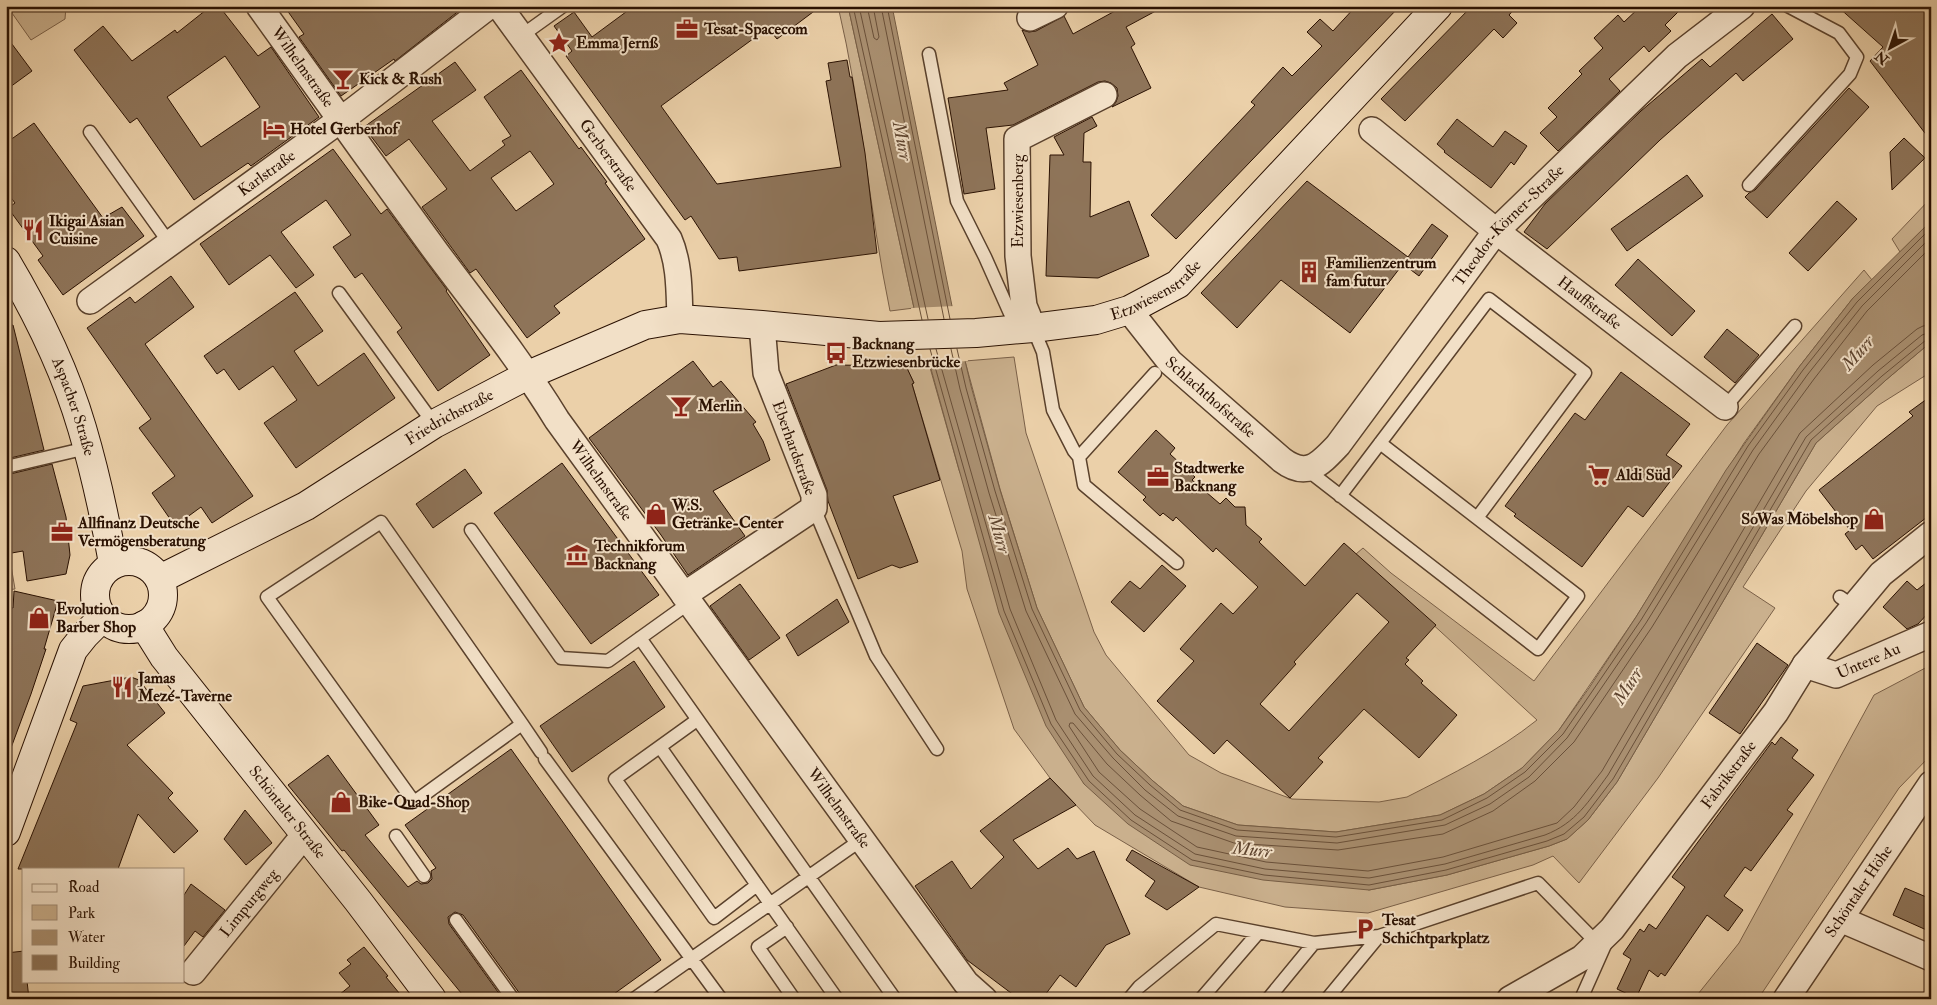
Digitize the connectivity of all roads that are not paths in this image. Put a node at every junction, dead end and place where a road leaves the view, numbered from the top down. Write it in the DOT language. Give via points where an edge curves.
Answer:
graph roads {
  1 [pos="259,6"];
  2 [pos="489,6"];
  3 [pos="499,6"];
  4 [pos="562,6"];
  5 [pos="1056,6"];
  6 [pos="1438,6"];
  7 [pos="1742,6"];
  8 [pos="1788,6"];
  9 [pos="1026,11"];
  10 [pos="520,36"];
  11 [pos="929,54"];
  12 [pos="1104,95"];
  13 [pos="340,121"];
  14 [pos="1372,130"];
  15 [pos="90,132"];
  16 [pos="1748,185"];
  17 [pos="1496,231"];
  18 [pos="170,244"];
  19 [pos="6,261"];
  20 [pos="339,293"];
  21 [pos="90,301"];
  22 [pos="1129,310"];
  23 [pos="680,319"];
  24 [pos="762,325"];
  25 [pos="1795,326"];
  26 [pos="1021,329"];
  27 [pos="1155,373"];
  28 [pos="528,376"];
  29 [pos="1725,407"];
  30 [pos="434,424"];
  31 [pos="1380,443"];
  32 [pos="87,448"];
  33 [pos="1079,457"];
  34 [pos="6,467"];
  35 [pos="1306,469"];
  36 [pos="1340,496"];
  37 [pos="814,508"];
  38 [pos="1477,518"];
  39 [pos="471,530"];
  40 [pos="1931,534"];
  41 [pos="1177,562"];
  42 [pos="113,563"];
  43 [pos="160,580"];
  44 [pos="687,599"];
  45 [pos="103,618"];
  46 [pos="144,625"];
  47 [pos="1931,634"];
  48 [pos="640,638"];
  49 [pos="1805,665"];
  50 [pos="697,720"];
  51 [pos="522,724"];
  52 [pos="660,747"];
  53 [pos="937,749"];
  54 [pos="1931,784"];
  55 [pos="11,830"];
  56 [pos="306,834"];
  57 [pos="396,836"];
  58 [pos="861,840"];
  59 [pos="424,876"];
  60 [pos="809,877"];
  61 [pos="757,886"];
  62 [pos="770,904"];
  63 [pos="1840,919"];
  64 [pos="456,920"];
  65 [pos="787,927"];
  66 [pos="1258,932"];
  67 [pos="1379,936"];
  68 [pos="1605,936"];
  69 [pos="1314,942"];
  70 [pos="692,958"];
  71 [pos="1931,958"];
  72 [pos="193,972"];
  73 [pos="432,999"];
  74 [pos="513,999"];
  75 [pos="634,999"];
  76 [pos="721,999"];
  77 [pos="794,999"];
  78 [pos="837,999"];
  79 [pos="895,999"];
  80 [pos="984,999"];
  81 [pos="1129,999"];
  82 [pos="1201,999"];
  83 [pos="1268,999"];
  84 [pos="1327,999"];
  85 [pos="1510,999"];
  86 [pos="1581,999"];
  87 [pos="1786,999"];
  1 -- 13 [label="street, Wilhelmstraße"];
  2 -- 13 [label="street, Karlstraße"];
  3 -- 10 [label="street, Gerberstraße"];
  4 -- 10 [label="lane"];
  5 -- 9 [label="street"];
  6 -- 22 [label="street, Etzwiesenstraße" via="1178,284"];
  7 -- 17 [label="street, Theodor-Körner-Straße" via="1677,56"];
  8 -- 16 [label="lane" via="1839,33 1857,57 1850,74"];
  10 -- 23 [label="street, Gerberstraße" via="668,239 679,282"];
  11 -- 26 [label="lane" via="957,201"];
  12 -- 26 [label="street, Etzwiesenberg" via="1017,139 1018,256 1024,306"];
  13 -- 18 [label="street, Karlstraße"];
  13 -- 28 [label="street, Wilhelmstraße"];
  14 -- 17 [label="street, Hauffstraße" via="1421,176"];
  15 -- 18 [label="lane"];
  17 -- 29 [label="street, Hauffstraße"];
  17 -- 35 [label="street, Theodor-Körner-Straße" via="1387,371 1338,445 1320,464"];
  18 -- 21 [label="street, Karlstraße"];
  19 -- 32 [label="street, Aspacher Straße" via="40,321 67,385"];
  20 -- 30 [label="lane"];
  22 -- 26 [label="street, Etzwiesenstraße" via="1096,320"];
  22 -- 35 [label="street, Schlachthofstraße" via="1170,362 1282,460 1294,468"];
  23 -- 24 [label="street, Friedrichstraße"];
  23 -- 28 [label="street, Friedrichstraße" via="645,325"];
  24 -- 26 [label="street, Etzwiesenstraße" via="879,336"];
  24 -- 37 [label="street, Eberhardstraße" via="766,373 814,496"];
  25 -- 29 [label="lane, Hauffstraße"];
  26 -- 33 [label="lane" via="1043,352 1053,410"];
  27 -- 33 [label="lane"];
  28 -- 30 [label="street, Friedrichstraße"];
  28 -- 44 [label="street, Wilhelmstraße"];
  30 -- 43 [label="street, Friedrichstraße" via="306,506"];
  31 -- 36 [label="lane"];
  31 -- 38 [label="lane"];
  31 -- 38 [label="lane" via="1489,299 1571,362 1585,373"];
  32 -- 34 [label="lane"];
  32 -- 42 [label="street, Aspacher Straße"];
  33 -- 41 [label="lane" via="1084,485"];
  35 -- 36 [label="lane"];
  36 -- 38 [label="lane" via="1538,649 1578,596"];
  37 -- 44 [label="street, Eberhardstraße"];
  37 -- 53 [label="lane" via="876,656"];
  39 -- 48 [label="lane" via="562,658 608,661"];
  40 -- 49 [label="street, Fabrikstraße" via="1846,601"];
  42 -- 43 [label="street" via="129,560 142,563"];
  42 -- 45 [label="street" via="98,578 95,588 94,598"];
  43 -- 46 [label="street" via="162,602 154,618"];
  44 -- 48 [label="lane"];
  44 -- 58 [label="street, Wilhelmstraße"];
  45 -- 46 [label="street" via="120,628 134,629"];
  45 -- 55 [label="street" via="73,650 32,779"];
  46 -- 56 [label="street, Schöntaler Straße" via="164,657"];
  47 -- 49 [label="street, Untere Au" via="1836,675"];
  48 -- 50 [label="lane"];
  49 -- 68 [label="street, Fabrikstraße" via="1776,712"];
  50 -- 52 [label="lane"];
  50 -- 60 [label="lane"];
  51 -- 51 [label="lane" via="381,522 267,597 414,802"];
  51 -- 70 [label="lane"];
  52 -- 61 [label="lane"];
  52 -- 61 [label="lane" via="615,779 714,918"];
  54 -- 63 [label="street, Schöntaler Höhe"];
  56 -- 72 [label="street, Limpurgweg"];
  56 -- 73 [label="street, Schöntaler Straße"];
  57 -- 59 [label="lane"];
  58 -- 60 [label="lane"];
  58 -- 80 [label="street, Wilhelmstraße" via="966,983"];
  60 -- 62 [label="lane"];
  60 -- 79 [label="lane"];
  61 -- 62 [label="lane"];
  62 -- 65 [label="lane"];
  62 -- 70 [label="lane"];
  63 -- 71 [label="street"];
  63 -- 87 [label="street, Schöntaler Höhe"];
  64 -- 74 [label="lane"];
  65 -- 77 [label="lane" via="758,947"];
  65 -- 78 [label="lane"];
  66 -- 69 [label="lane"];
  66 -- 81 [label="lane" via="1216,924 1139,987"];
  66 -- 82 [label="lane"];
  67 -- 68 [label="lane" via="1538,883"];
  67 -- 69 [label="lane"];
  67 -- 84 [label="lane"];
  68 -- 85 [label="street, Fabrikstraße" via="1582,958"];
  68 -- 86 [label="lane"];
  69 -- 83 [label="lane"];
  70 -- 75 [label="lane"];
  70 -- 76 [label="lane"];
}
